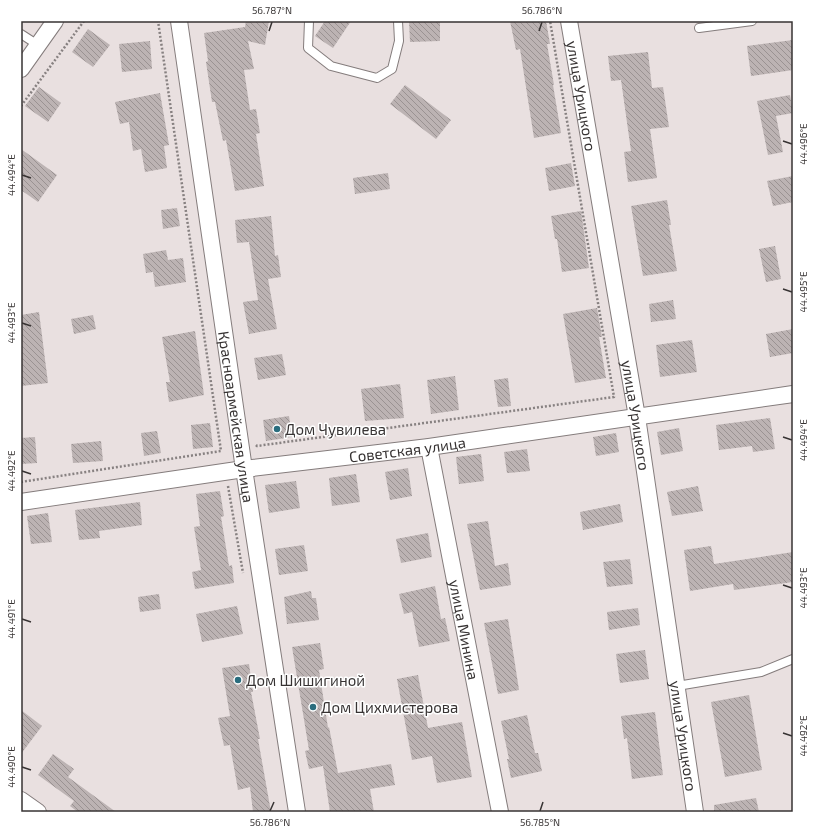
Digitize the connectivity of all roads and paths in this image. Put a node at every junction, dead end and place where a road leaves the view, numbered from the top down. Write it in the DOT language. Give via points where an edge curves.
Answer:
graph roads {
  1 [pos="55,21"];
  2 [pos="84,21"];
  3 [pos="158,21"];
  4 [pos="179,21"];
  5 [pos="309,21"];
  6 [pos="398,21"];
  7 [pos="550,21"];
  8 [pos="568,21"];
  9 [pos="752,21"];
  10 [pos="699,28"];
  11 [pos="21,34"];
  12 [pos="38,45"];
  13 [pos="21,69"];
  14 [pos="21,106"];
  15 [pos="793,394"];
  16 [pos="637,417"];
  17 [pos="257,446"];
  18 [pos="429,447"];
  19 [pos="244,470"];
  20 [pos="21,482"];
  21 [pos="21,502"];
  22 [pos="793,659"];
  23 [pos="677,686"];
  24 [pos="21,800"];
  25 [pos="38,812"];
  26 [pos="297,812"];
  27 [pos="500,812"];
  28 [pos="695,812"];
  1 -- 12 [label="street"];
  2 -- 14 [label="path"];
  3 -- 20 [label="path" via="221,451"];
  4 -- 19 [label="street, Красноармейская улица"];
  5 -- 6 [label="lane" via="308,48 331,66 377,78 392,69 399,41"];
  7 -- 17 [label="path" via="614,397"];
  8 -- 16 [label="street, улица Урицкого"];
  9 -- 10 [label="lane"];
  11 -- 12 [label="lane"];
  12 -- 13 [label="street"];
  15 -- 16 [label="street, Советская улица"];
  16 -- 18 [label="street, Советская улица"];
  16 -- 23 [label="street, улица Урицкого"];
  18 -- 19 [label="street, Советская улица"];
  18 -- 27 [label="street, улица Минина"];
  19 -- 21 [label="street, Советская улица"];
  19 -- 26 [label="street, Красноармейская улица"];
  22 -- 23 [label="lane" via="761,672"];
  23 -- 28 [label="street, улица Урицкого"];
  24 -- 25 [label="street"];
}
